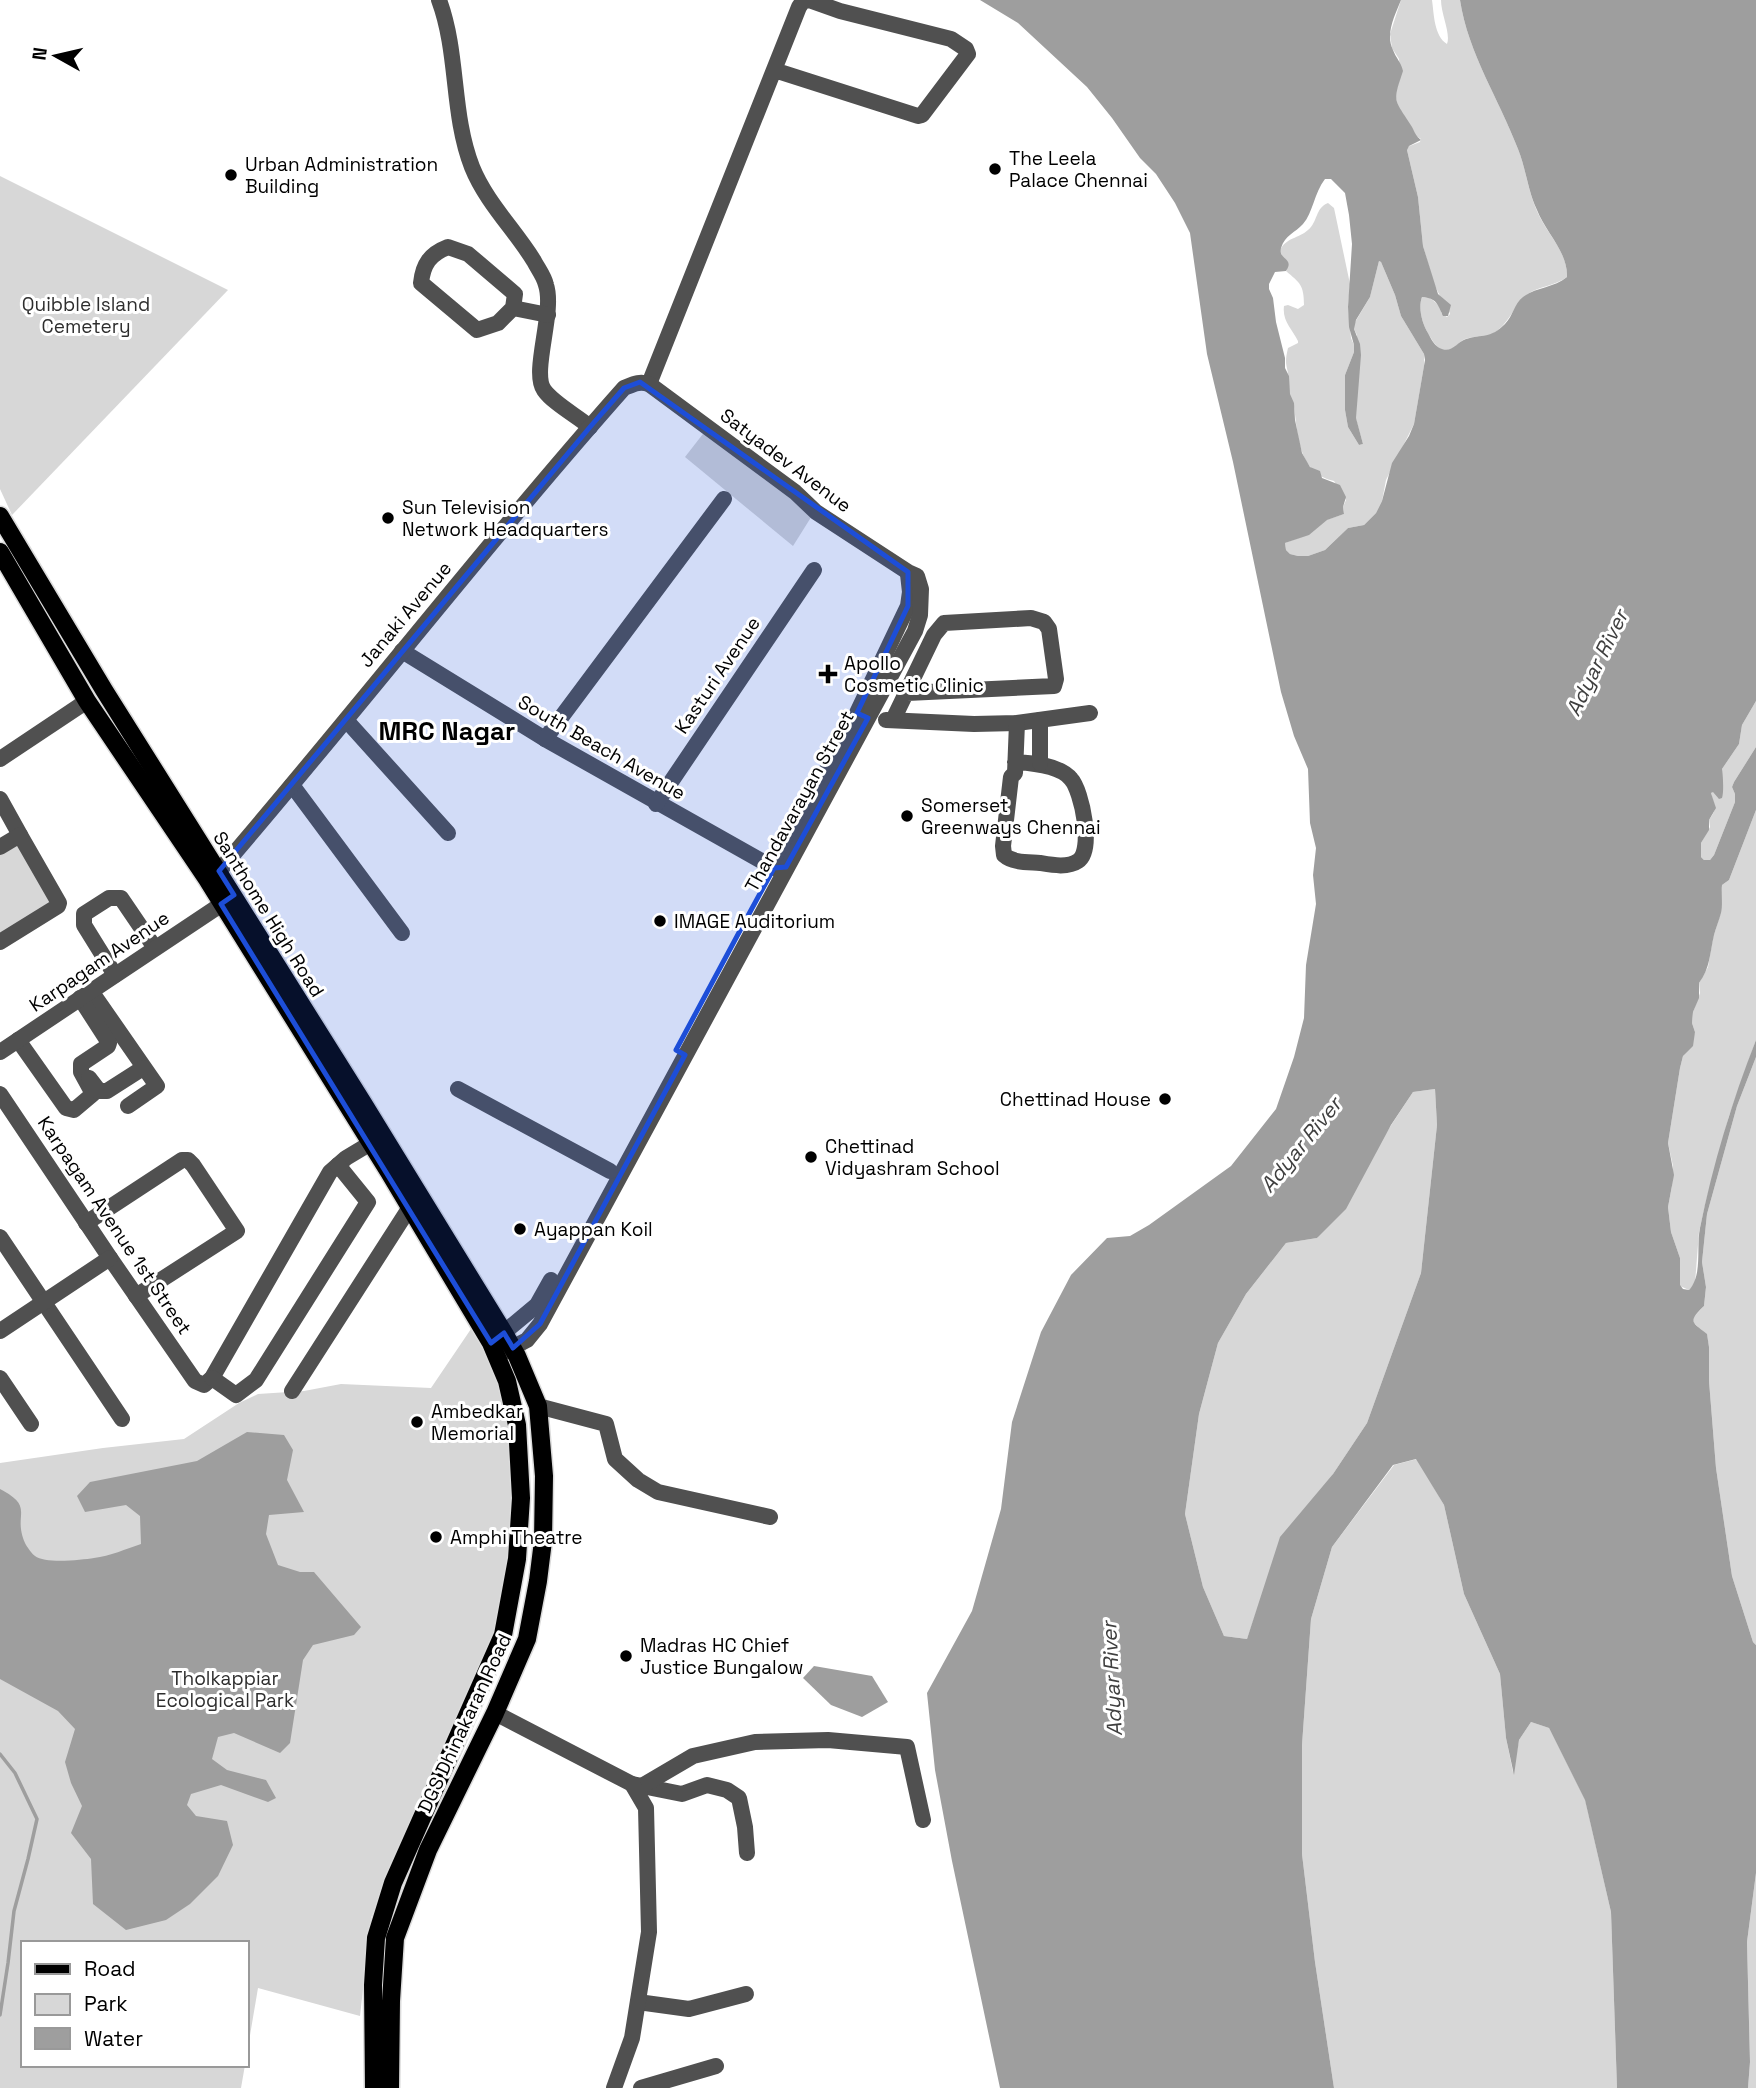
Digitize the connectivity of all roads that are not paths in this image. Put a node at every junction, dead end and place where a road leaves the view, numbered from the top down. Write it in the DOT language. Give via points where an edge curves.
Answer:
graph roads {
  1 [pos="439,0"];
  2 [pos="774,70"];
  3 [pos="513,307"];
  4 [pos="548,315"];
  5 [pos="644,383"];
  6 [pos="590,427"];
  7 [pos="724,499"];
  8 [pos="3,528"];
  9 [pos="0,552"];
  10 [pos="814,570"];
  11 [pos="908,572"];
  12 [pos="920,615"];
  13 [pos="944,623"];
  14 [pos="401,650"];
  15 [pos="1039,688"];
  16 [pos="906,694"];
  17 [pos="87,701"];
  18 [pos="1090,713"];
  19 [pos="862,716"];
  20 [pos="345,720"];
  21 [pos="893,720"];
  22 [pos="1043,720"];
  23 [pos="1017,723"];
  24 [pos="545,739"];
  25 [pos="0,759"];
  26 [pos="1015,762"];
  27 [pos="1040,763"];
  28 [pos="292,785"];
  29 [pos="0,799"];
  30 [pos="656,804"];
  31 [pos="448,833"];
  32 [pos="20,835"];
  33 [pos="0,847"];
  34 [pos="780,868"];
  35 [pos="213,875"];
  36 [pos="227,900"];
  37 [pos="402,933"];
  38 [pos="0,942"];
  39 [pos="153,944"];
  40 [pos="113,971"];
  41 [pos="86,995"];
  42 [pos="18,1040"];
  43 [pos="126,1041"];
  44 [pos="0,1052"];
  45 [pos="680,1053"];
  46 [pos="144,1068"];
  47 [pos="458,1089"];
  48 [pos="0,1094"];
  49 [pos="128,1106"];
  50 [pos="371,1143"];
  51 [pos="338,1165"];
  52 [pos="610,1171"];
  53 [pos="410,1207"];
  54 [pos="86,1223"];
  55 [pos="0,1237"];
  56 [pos="110,1258"];
  57 [pos="136,1296"];
  58 [pos="44,1301"];
  59 [pos="0,1331"];
  60 [pos="501,1345"];
  61 [pos="0,1378"];
  62 [pos="212,1378"];
  63 [pos="292,1391"];
  64 [pos="538,1406"];
  65 [pos="122,1419"];
  66 [pos="31,1424"];
  67 [pos="770,1517"];
  68 [pos="495,1713"];
  69 [pos="637,1785"];
  70 [pos="923,1820"];
  71 [pos="747,1853"];
  72 [pos="746,1994"];
  73 [pos="638,2002"];
  74 [pos="716,2066"];
  75 [pos="374,2088"];
  76 [pos="390,2088"];
  77 [pos="614,2088"];
  78 [pos="641,2088"];
  1 -- 4 [label="street" via="471,166 543,276"];
  2 -- 2 [label="street" via="918,116 968,52 951,39 806,0"];
  2 -- 5 [label="street"];
  3 -- 3 [label="street" via="498,323 477,330 421,283 422,269 436,251 448,247 468,254 515,294"];
  3 -- 4 [label="street"];
  4 -- 6 [label="street" via="542,387"];
  5 -- 6 [label="street, Janaki Avenue" via="624,388"];
  5 -- 11 [label="street, Satyadev Avenue" via="817,512"];
  6 -- 14 [label="street, Janaki Avenue"];
  7 -- 24 [label="street"];
  8 -- 35 [label="main road, Santhome High Road"];
  9 -- 17 [label="main road, Santhome High Road"];
  10 -- 30 [label="street, Kasturi Avenue"];
  11 -- 12 [label="street, Thandavarayan Street" via="917,576 921,589"];
  11 -- 19 [label="street, Thandavarayan Street" via="908,606"];
  12 -- 13 [label="street"];
  12 -- 19 [label="street, Thandavarayan Street" via="915,631"];
  13 -- 15 [label="street" via="1031,618 1044,622 1056,679 1054,686"];
  13 -- 16 [label="street"];
  14 -- 20 [label="street, Janaki Avenue"];
  14 -- 24 [label="street, South Beach Avenue"];
  15 -- 16 [label="street"];
  15 -- 22 [label="street"];
  16 -- 21 [label="street"];
  17 -- 25 [label="street"];
  17 -- 35 [label="main road, Santhome High Road"];
  18 -- 22 [label="street"];
  19 -- 21 [label="street"];
  19 -- 34 [label="street, Thandavarayan Street"];
  20 -- 28 [label="street, Janaki Avenue"];
  20 -- 31 [label="street"];
  21 -- 23 [label="street"];
  22 -- 23 [label="street"];
  22 -- 27 [label="street"];
  23 -- 26 [label="street"];
  24 -- 30 [label="street, South Beach Avenue"];
  26 -- 27 [label="street"];
  26 -- 27 [label="street" via="1004,855 1058,865 1077,862 1085,852 1086,833 1079,792 1071,778"];
  28 -- 35 [label="street, Janaki Avenue"];
  28 -- 37 [label="street"];
  29 -- 32 [label="street"];
  30 -- 34 [label="street, South Beach Avenue"];
  32 -- 33 [label="street"];
  32 -- 38 [label="street" via="59,904"];
  34 -- 45 [label="street, Thandavarayan Street"];
  35 -- 36 [label="main road, Santhome High Road"];
  36 -- 39 [label="street, Karpagam Avenue"];
  36 -- 50 [label="main road, Santhome High Road"];
  36 -- 60 [label="main road, Santhome High Road"];
  39 -- 40 [label="street, Karpagam Avenue"];
  39 -- 40 [label="street" via="121,898 109,898 84,914 85,925"];
  40 -- 41 [label="street, Karpagam Avenue"];
  41 -- 42 [label="street, Karpagam Avenue"];
  41 -- 42 [label="street" via="109,1043 80,1064 93,1094 74,1110 66,1108"];
  41 -- 43 [label="street"];
  42 -- 44 [label="street, Karpagam Avenue"];
  43 -- 46 [label="street"];
  43 -- 46 [label="street" via="87,1066 86,1073 99,1091 107,1091"];
  45 -- 52 [label="street, Thandavarayan Street"];
  45 -- 60 [label="street, Thandavarayan Street" via="540,1324 527,1340"];
  46 -- 49 [label="street" via="156,1086"];
  47 -- 52 [label="street"];
  48 -- 54 [label="street, Karpagam Avenue 1st Street"];
  50 -- 51 [label="street"];
  50 -- 53 [label="main road, Santhome High Road"];
  51 -- 62 [label="street"];
  51 -- 62 [label="street" via="368,1202 256,1380 236,1395"];
  52 -- 60 [label="street, Thandavarayan Street" via="537,1305"];
  53 -- 60 [label="main road, Santhome High Road"];
  53 -- 63 [label="street"];
  54 -- 56 [label="street, Karpagam Avenue 1st Street"];
  54 -- 57 [label="street" via="183,1160 193,1165 237,1231"];
  55 -- 58 [label="street"];
  56 -- 57 [label="street, Karpagam Avenue 1st Street"];
  56 -- 58 [label="street"];
  57 -- 62 [label="street, Karpagam Avenue 1st Street" via="195,1381 204,1385"];
  58 -- 59 [label="street"];
  58 -- 65 [label="street"];
  60 -- 64 [label="main road, DGS Dhinakaran Road"];
  60 -- 75 [label="main road, DGS Dhinakaran Road" via="517,1425 521,1498 517,1559 503,1635 393,1883 376,1938"];
  61 -- 66 [label="street"];
  64 -- 67 [label="street" via="606,1423 615,1459 658,1492"];
  64 -- 68 [label="main road, DGS Dhinakaran Road" via="544,1476 538,1581 527,1639"];
  68 -- 69 [label="street"];
  68 -- 76 [label="main road, DGS Dhinakaran Road" via="428,1850 396,1938"];
  69 -- 70 [label="street" via="693,1756 755,1742 828,1740 907,1747"];
  69 -- 71 [label="street" via="682,1794 707,1785 727,1790 738,1798"];
  69 -- 73 [label="street" via="646,1808 649,1918"];
  72 -- 73 [label="street" via="690,2009"];
  73 -- 77 [label="street" via="632,2038"];
  74 -- 78 [label="street"];
}
